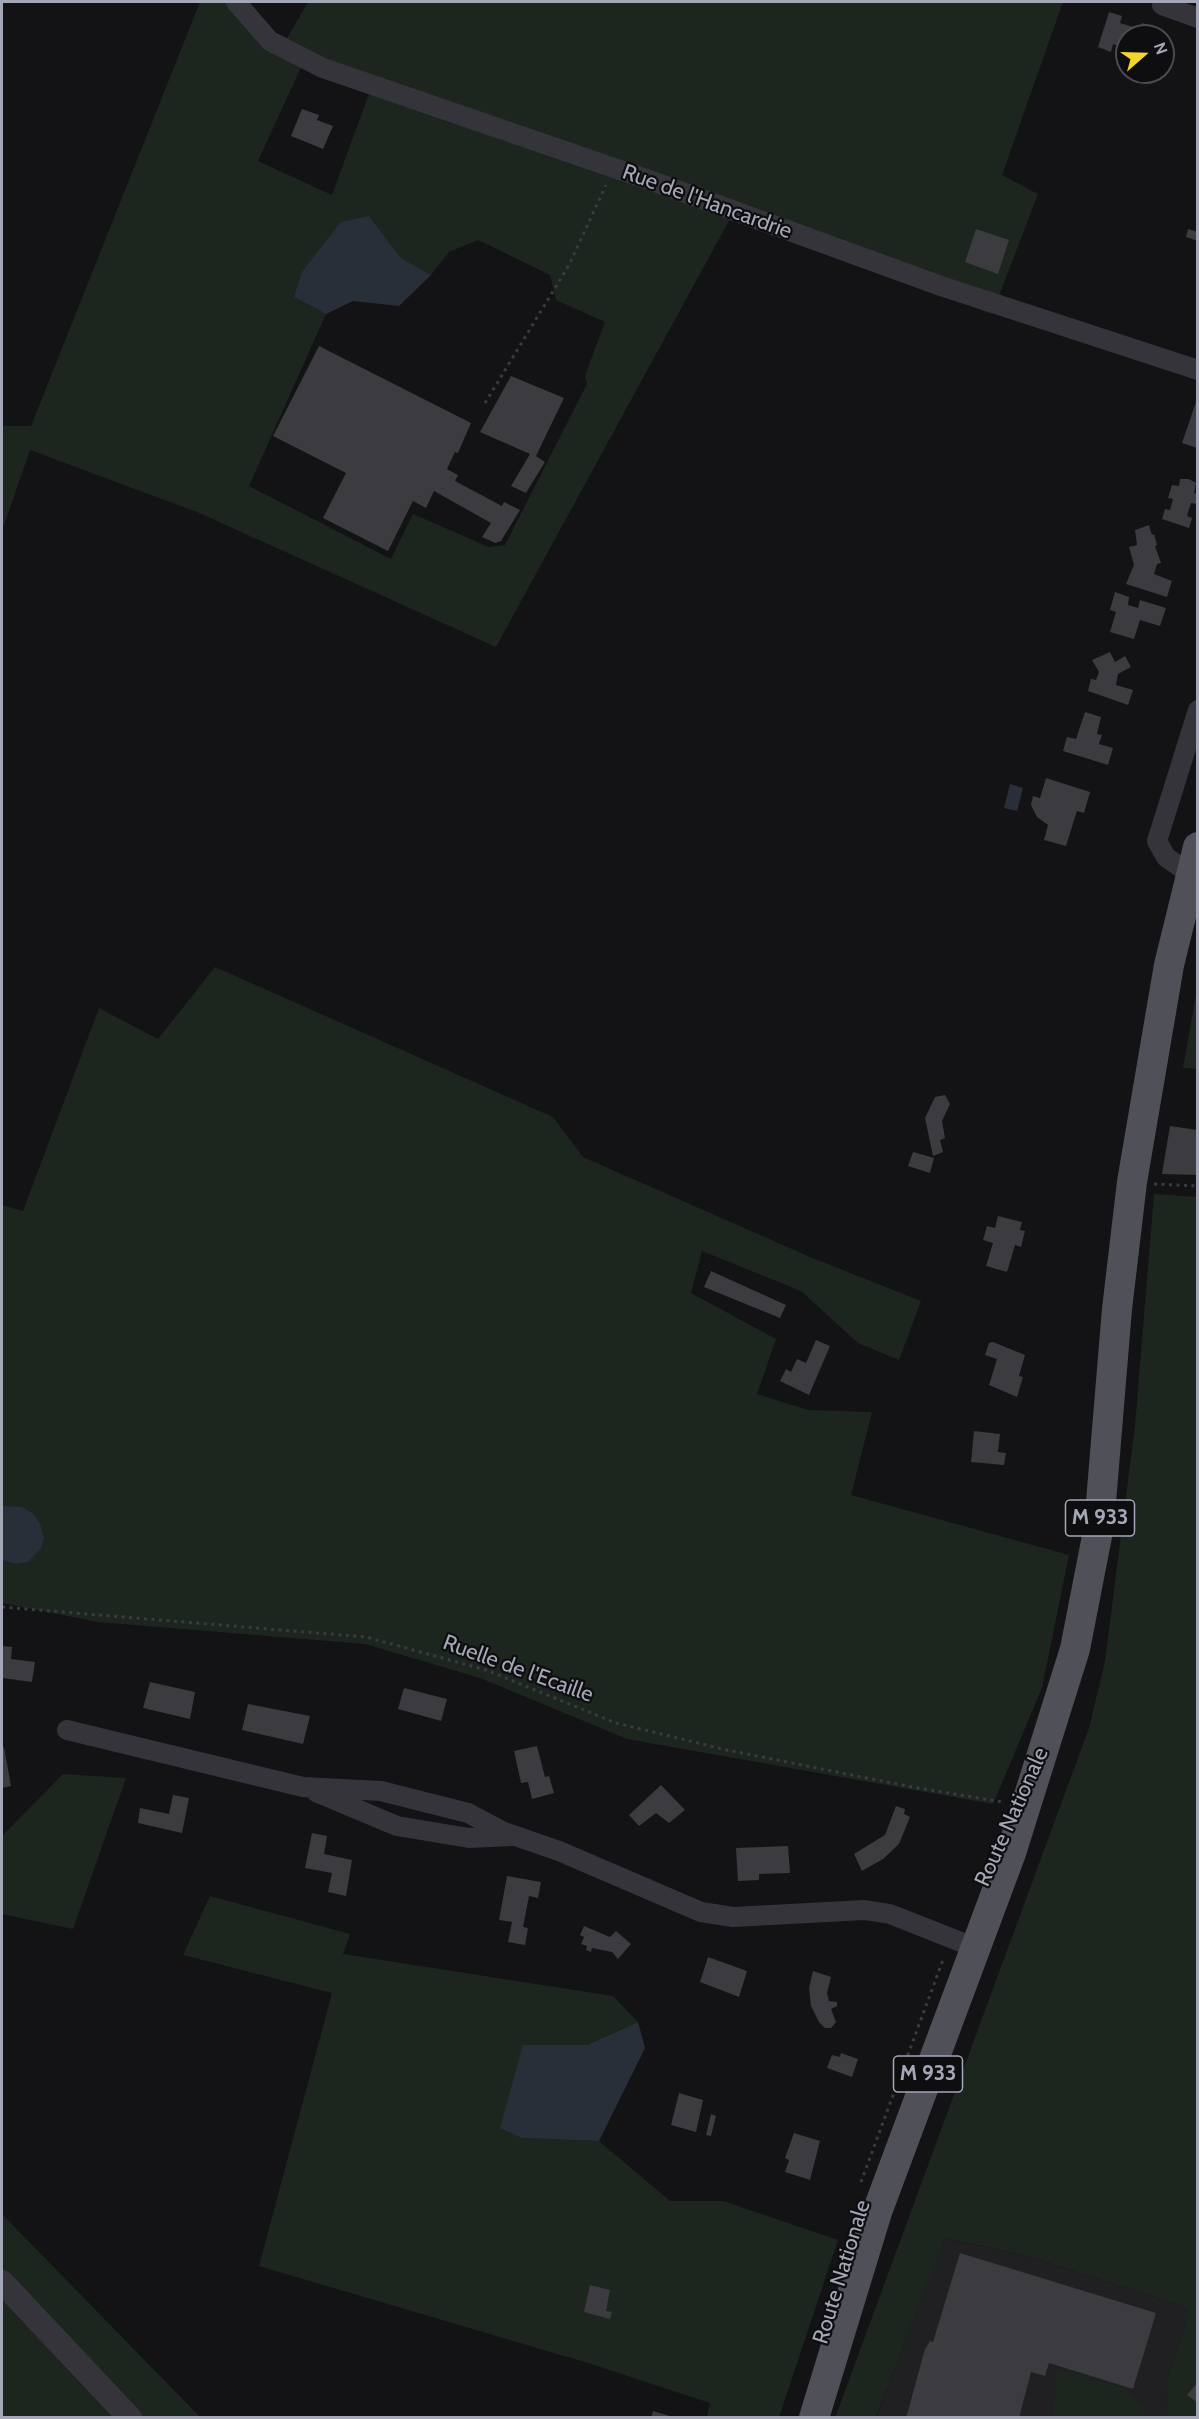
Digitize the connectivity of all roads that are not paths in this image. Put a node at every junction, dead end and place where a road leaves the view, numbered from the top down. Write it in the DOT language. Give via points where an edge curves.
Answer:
graph roads {
  1 [pos="236,2"];
  2 [pos="1161,5"];
  3 [pos="1197,18"];
  4 [pos="1197,370"];
  5 [pos="1197,710"];
  6 [pos="1194,860"];
  7 [pos="67,1730"];
  8 [pos="1050,1732"];
  9 [pos="303,1786"];
  10 [pos="515,1836"];
  11 [pos="968,1945"];
  12 [pos="2,2282"];
  13 [pos="130,2418"];
  14 [pos="798,2418"];
  15 [pos="814,2418"];
  1 -- 4 [label="street, Rue de l'Hancardrie" via="270,41 308,62 941,286"];
  2 -- 3 [label="street"];
  5 -- 6 [label="street" via="1157,841 1166,857"];
  6 -- 8 [label="main road, M 933" via="1155,1037 1132,1182 1098,1536 1077,1641"];
  7 -- 9 [label="street"];
  8 -- 11 [label="main road, Route Nationale / M 933" via="1017,1803"];
  8 -- 11 [label="main road, Route Nationale / M 933" via="1018,1833"];
  9 -- 10 [label="street" via="381,1791 468,1814"];
  9 -- 10 [label="street" via="397,1826 469,1838"];
  10 -- 11 [label="street" via="700,1912 733,1917 865,1910 890,1914"];
  11 -- 14 [label="main road, Route Nationale / M 933" via="864,2200"];
  11 -- 15 [label="main road, Route Nationale / M 933" via="877,2212"];
  12 -- 13 [label="street"];
}
